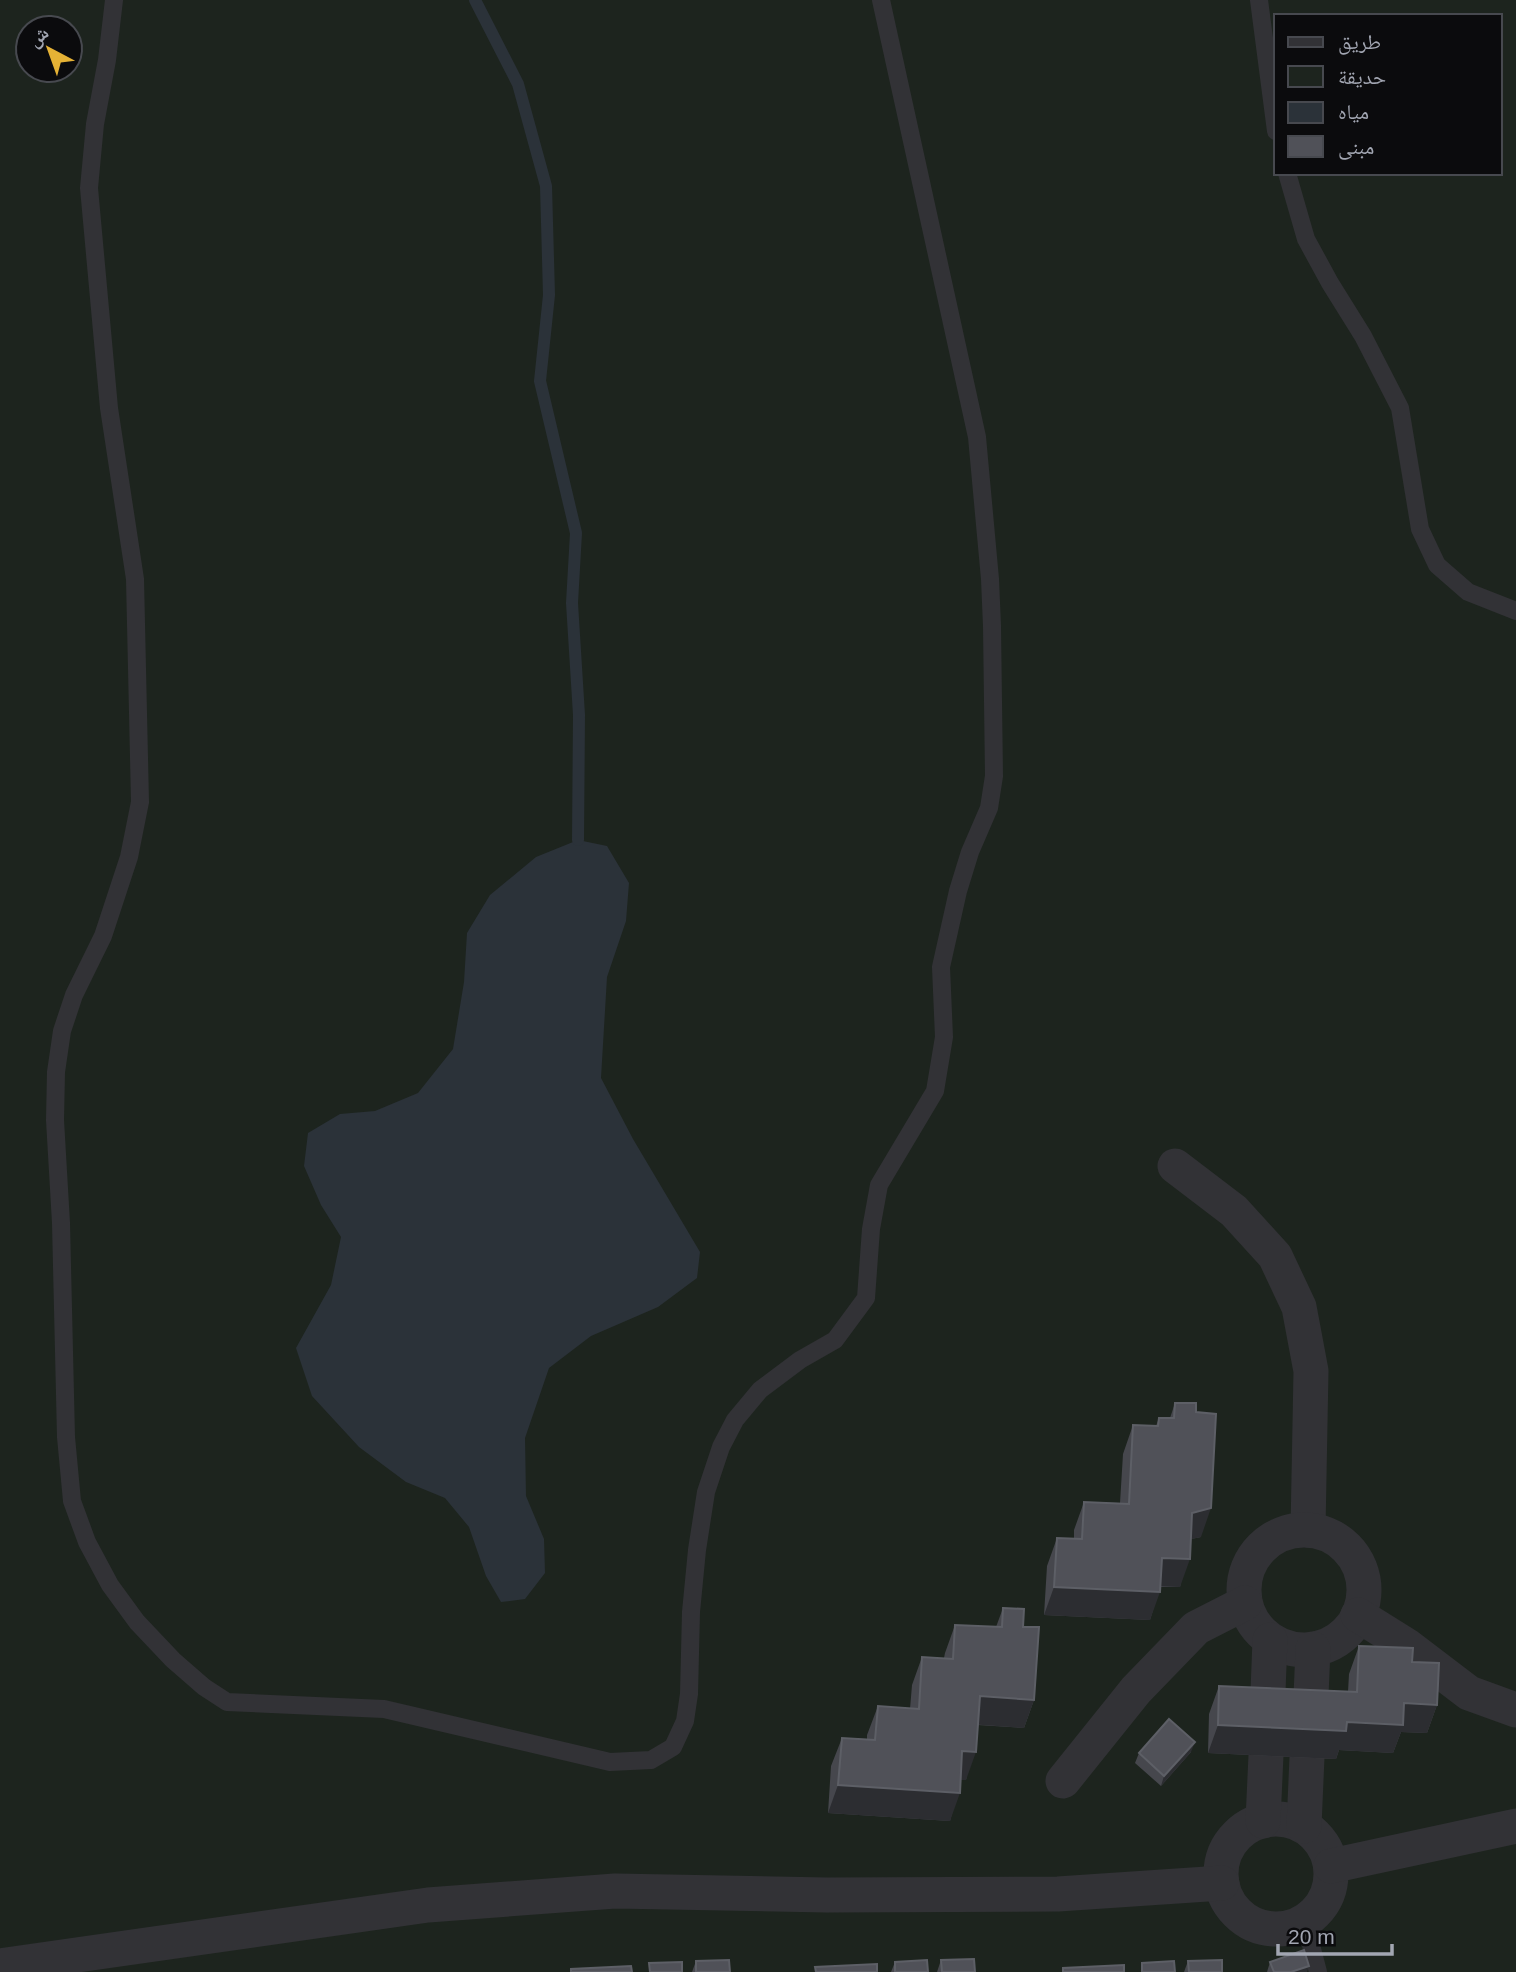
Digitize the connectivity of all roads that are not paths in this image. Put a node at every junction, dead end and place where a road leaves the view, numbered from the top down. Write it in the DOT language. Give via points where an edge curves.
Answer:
graph roads {
  1 [pos="114,0"];
  2 [pos="881,0"];
  3 [pos="1259,0"];
  4 [pos="1274,116"];
  5 [pos="1288,175"];
  6 [pos="1516,611"];
  7 [pos="1175,1166"];
  8 [pos="1308,1530"];
  9 [pos="1245,1603"];
  10 [pos="1358,1615"];
  11 [pos="1270,1640"];
  12 [pos="1313,1649"];
  13 [pos="1516,1710"];
  14 [pos="1267,1717"];
  15 [pos="1310,1719"];
  16 [pos="1266,1755"];
  17 [pos="1307,1757"];
  18 [pos="1063,1781"];
  19 [pos="1263,1821"];
  20 [pos="1304,1826"];
  21 [pos="1516,1826"];
  22 [pos="1331,1866"];
  23 [pos="1222,1883"];
  24 [pos="1304,1922"];
  25 [pos="0,1966"];
  26 [pos="1318,1972"];
  1 -- 2 [label="lane" via="89,188 109,408 135,579 140,802 130,857 103,936 74,995 55,1072 72,1502 110,1585 136,1622 173,1660 227,1702 384,1709 610,1762 651,1760 673,1747 685,1721 691,1612 706,1492 735,1420 760,1390 835,1340 866,1298 879,1185 935,1091 944,1037 941,967 958,891 989,808 994,776 992,614 977,437"];
  3 -- 4 [label="lane"];
  5 -- 6 [label="lane" via="1306,239 1400,408 1420,529 1437,565 1468,592"];
  7 -- 8 [label="street" via="1234,1211 1275,1256 1299,1307 1311,1371"];
  8 -- 9 [label="street" via="1289,1531 1256,1553 1247,1570"];
  8 -- 10 [label="street" via="1328,1534 1356,1560 1364,1599"];
  9 -- 11 [label="street" via="1255,1626"];
  9 -- 18 [label="street" via="1196,1628 1136,1690"];
  10 -- 12 [label="street" via="1345,1634 1328,1646"];
  10 -- 13 [label="street" via="1469,1693"];
  11 -- 12 [label="street" via="1288,1648"];
  11 -- 14 [label="street"];
  12 -- 15 [label="street"];
  16 -- 19 [label="street"];
  17 -- 20 [label="street"];
  19 -- 20 [label="street" via="1288,1820"];
  19 -- 23 [label="street" via="1241,1833 1230,1846 1221,1870"];
  20 -- 22 [label="street" via="1317,1836"];
  21 -- 22 [label="street"];
  22 -- 24 [label="street" via="1326,1898"];
  23 -- 24 [label="street" via="1227,1900 1252,1924 1270,1929"];
  23 -- 25 [label="street" via="1058,1894 615,1891 428,1905"];
  24 -- 26 [label="lane"];
}
